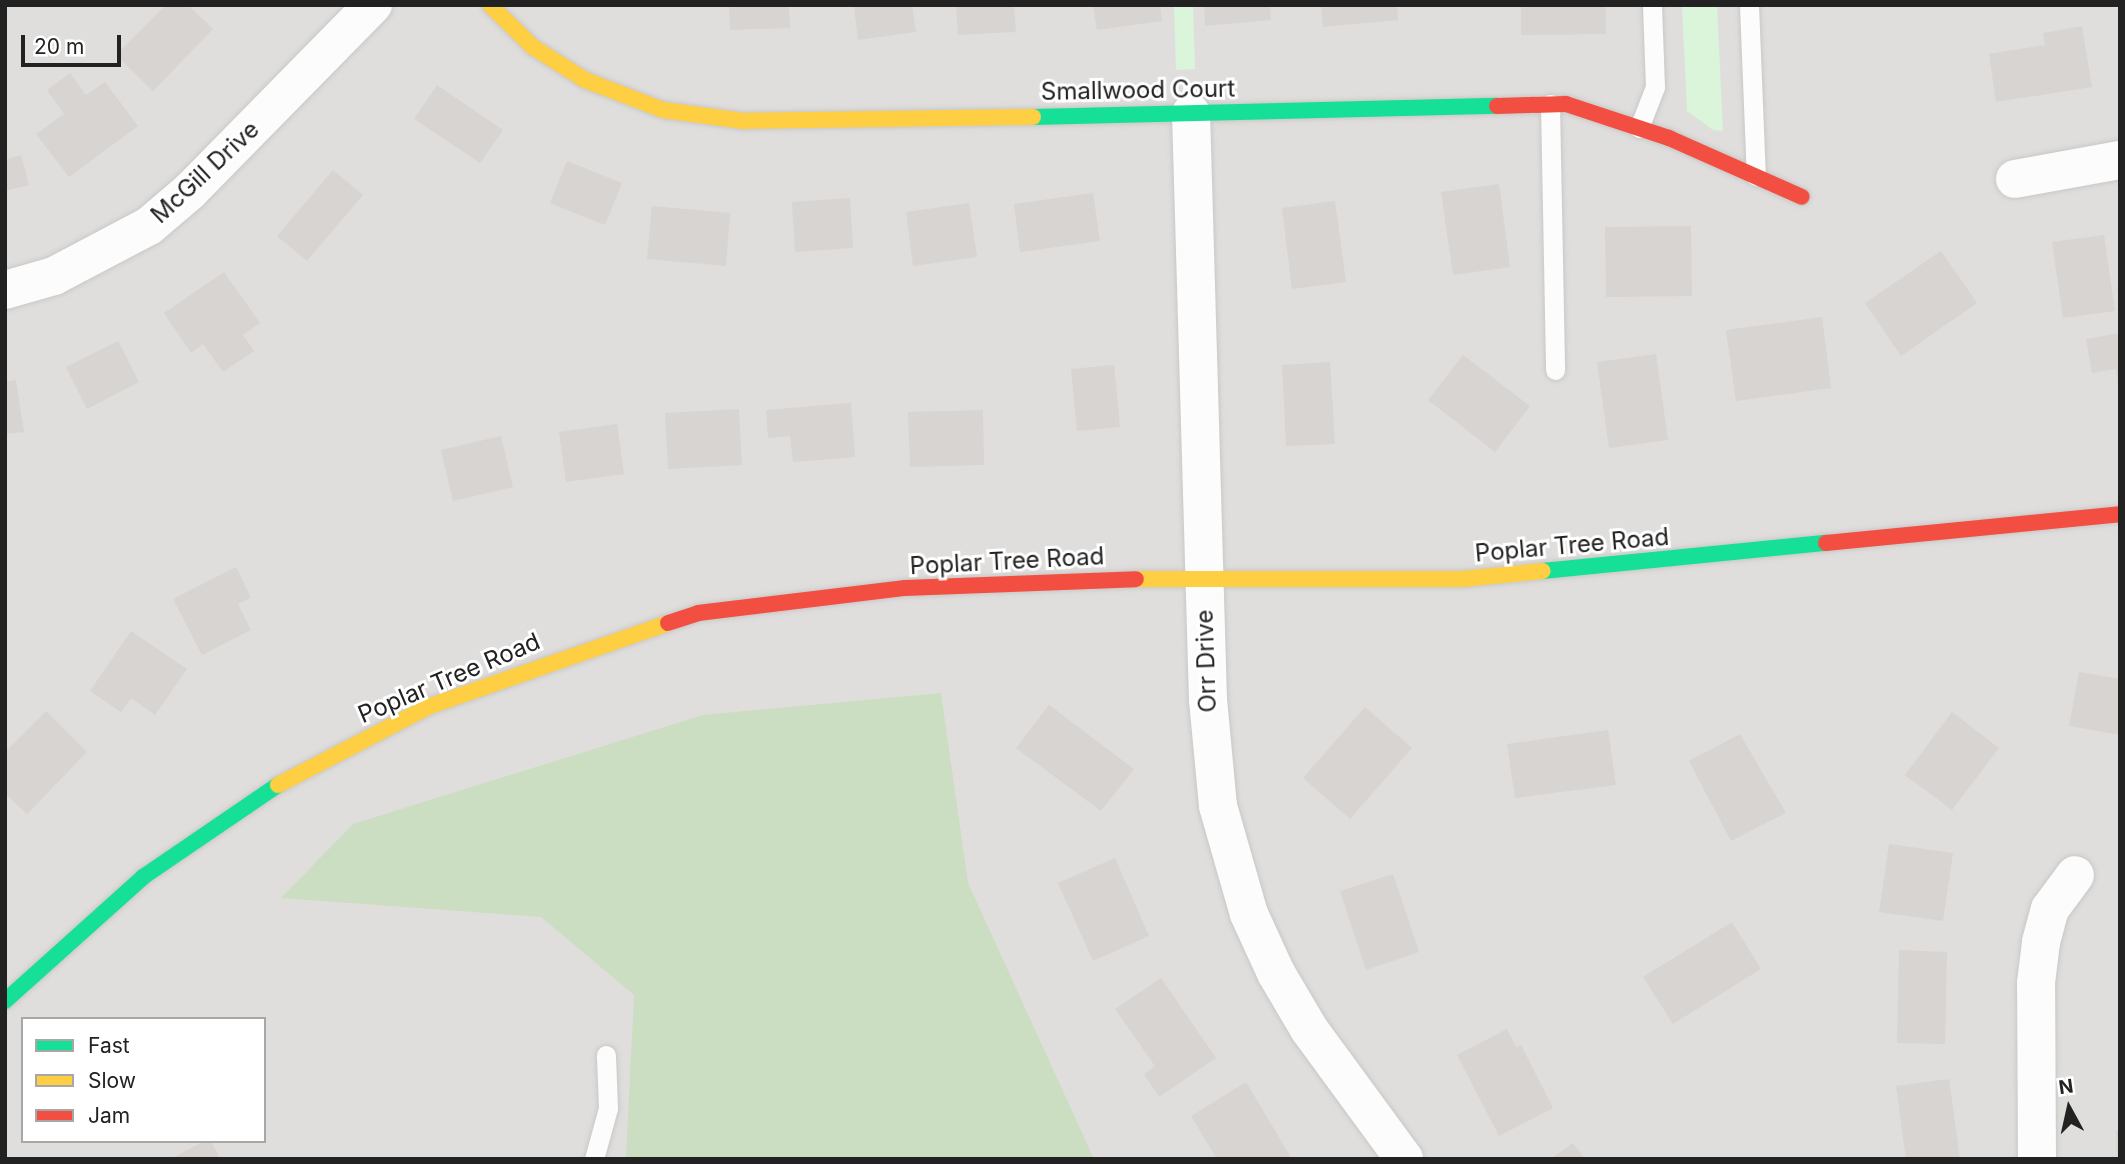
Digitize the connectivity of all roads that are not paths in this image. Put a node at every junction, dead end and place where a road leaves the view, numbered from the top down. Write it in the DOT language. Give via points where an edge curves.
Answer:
graph roads {
  1 [pos="373,5"];
  2 [pos="490,5"];
  3 [pos="1652,5"];
  4 [pos="1749,5"];
  5 [pos="1550,104"];
  6 [pos="1191,113"];
  7 [pos="1639,128"];
  8 [pos="2120,160"];
  9 [pos="1756,176"];
  10 [pos="2015,179"];
  11 [pos="1802,197"];
  12 [pos="5,289"];
  13 [pos="1555,370"];
  14 [pos="2120,514"];
  15 [pos="1204,577"];
  16 [pos="2075,875"];
  17 [pos="5,1001"];
  18 [pos="606,1055"];
  19 [pos="594,1159"];
  20 [pos="1404,1159"];
  21 [pos="2037,1159"];
  1 -- 12 [label="street, McGill Drive" via="190,191 149,226 54,276"];
  2 -- 6 [label="main road, Smallwood Court" via="533,47 584,79 636,101 704,118"];
  3 -- 7 [label="lane" via="1655,87"];
  4 -- 9 [label="lane"];
  5 -- 6 [label="main road, Smallwood Court"];
  5 -- 7 [label="main road, Smallwood Court" via="1566,104"];
  5 -- 13 [label="lane"];
  6 -- 15 [label="street, Orr Drive"];
  7 -- 9 [label="main road, Smallwood Court"];
  8 -- 10 [label="street"];
  9 -- 11 [label="main road, Smallwood Court"];
  14 -- 15 [label="main road, Poplar Tree Road" via="1463,579"];
  15 -- 17 [label="main road, Poplar Tree Road" via="905,588 698,614 609,639 430,706 329,755 246,804 143,877"];
  15 -- 20 [label="street, Orr Drive" via="1210,756 1228,852 1249,914 1309,1029"];
  16 -- 21 [label="street" via="2050,909 2041,942 2036,983"];
  18 -- 19 [label="lane" via="608,1108"];
}
